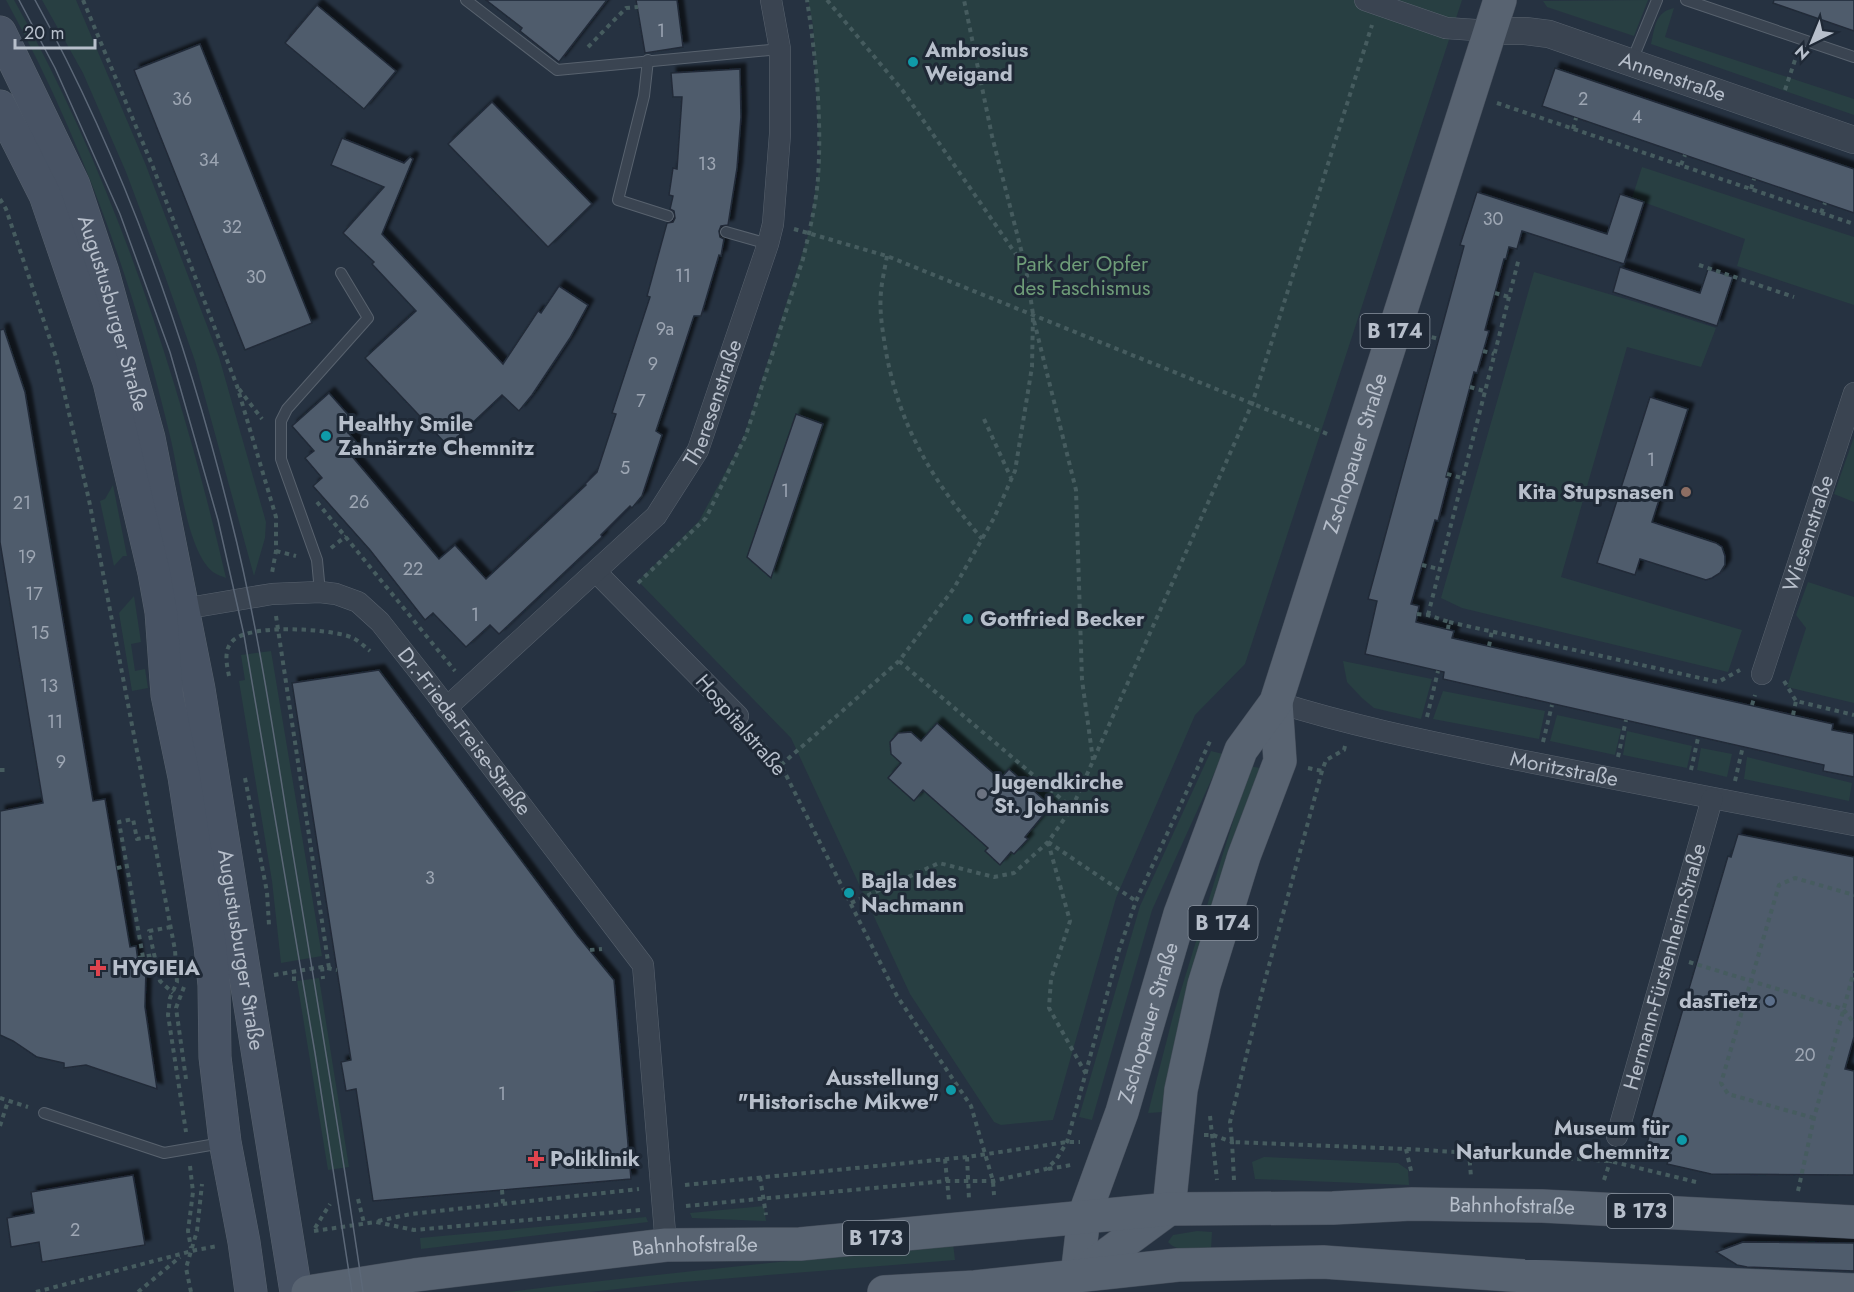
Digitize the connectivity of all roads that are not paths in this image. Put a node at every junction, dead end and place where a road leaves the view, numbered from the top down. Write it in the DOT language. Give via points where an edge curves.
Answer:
graph roads {
  1 [pos="466,0"];
  2 [pos="771,0"];
  3 [pos="1500,0"];
  4 [pos="1657,0"];
  5 [pos="1686,0"];
  6 [pos="1372,2"];
  7 [pos="1490,31"];
  8 [pos="0,32"];
  9 [pos="780,49"];
  10 [pos="1854,57"];
  11 [pos="648,60"];
  12 [pos="1631,63"];
  13 [pos="0,106"];
  14 [pos="1854,140"];
  15 [pos="668,216"];
  16 [pos="726,232"];
  17 [pos="771,234"];
  18 [pos="341,273"];
  19 [pos="1854,393"];
  20 [pos="596,572"];
  21 [pos="320,592"];
  22 [pos="172,611"];
  23 [pos="1762,674"];
  24 [pos="1276,702"];
  25 [pos="446,708"];
  26 [pos="738,716"];
  27 [pos="1280,760"];
  28 [pos="1721,800"];
  29 [pos="1854,825"];
  30 [pos="1261,843"];
  31 [pos="1208,1022"];
  32 [pos="1181,1090"];
  33 [pos="44,1113"];
  34 [pos="1617,1136"];
  35 [pos="211,1145"];
  36 [pos="1169,1209"];
  37 [pos="1084,1216"];
  38 [pos="1854,1222"];
  39 [pos="1122,1244"];
  40 [pos="666,1245"];
  41 [pos="1178,1265"];
  42 [pos="1078,1286"];
  43 [pos="1854,1290"];
  44 [pos="251,1292"];
  45 [pos="296,1292"];
  46 [pos="308,1292"];
  47 [pos="884,1292"];
  1 -- 11 [label="lane" via="557,70"];
  2 -- 9 [label="street, Theresenstraße"];
  3 -- 7 [label="main road, Zschopauer Straße / B 174"];
  4 -- 12 [label="lane"];
  5 -- 10 [label="lane"];
  6 -- 7 [label="street" via="1446,28"];
  7 -- 12 [label="street, Annenstraße" via="1549,34"];
  7 -- 24 [label="main road, Zschopauer Straße / B 174"];
  8 -- 22 [label="main road, Augustusburger Straße" via="74,185 103,272 149,438"];
  9 -- 11 [label="lane"];
  9 -- 17 [label="street, Theresenstraße" via="780,134"];
  11 -- 15 [label="lane" via="644,96 618,200"];
  12 -- 14 [label="street, Annenstraße"];
  13 -- 22 [label="main road, Augustusburger Straße" via="45,195 109,382 154,573"];
  16 -- 17 [label="lane"];
  17 -- 20 [label="street, Theresenstraße" via="698,450 656,516"];
  18 -- 21 [label="lane" via="368,318 287,409 280,436 280,459 317,560"];
  19 -- 23 [label="street, Wiesenstraße"];
  20 -- 25 [label="street, Theresenstraße"];
  20 -- 26 [label="street, Hospitalstraße"];
  21 -- 22 [label="street" via="272,594"];
  21 -- 25 [label="street, Dr.-Frieda-Freise-Straße" via="358,602 380,622"];
  22 -- 35 [label="main road, Augustusburger Straße" via="167,695 184,777 214,985"];
  22 -- 45 [label="main road, Augustusburger Straße" via="224,834"];
  24 -- 27 [label="main road, Zschopauer Straße / B 174"];
  24 -- 28 [label="street, Moritzstraße" via="1351,724"];
  24 -- 37 [label="main road, Zschopauer Straße / B 174" via="1242,750 1213,823 1177,922 1122,1112"];
  25 -- 40 [label="street, Dr.-Frieda-Freise-Straße" via="643,965"];
  27 -- 30 [label="lane, Zschopauer Straße" via="1274,800"];
  27 -- 32 [label="main road, Zschopauer Straße / B 174" via="1244,856 1204,985"];
  28 -- 29 [label="street, Moritzstraße"];
  28 -- 34 [label="street, Hermann-Fürstenheim-Straße"];
  31 -- 32 [label="lane, Zschopauer Straße" via="1193,1072"];
  32 -- 36 [label="main road, Zschopauer Straße / B 174"];
  33 -- 35 [label="lane" via="164,1153"];
  35 -- 44 [label="main road, Augustusburger Straße" via="244,1242"];
  36 -- 37 [label="main road, Bahnhofstraße / B 173"];
  36 -- 38 [label="main road, Bahnhofstraße / B 173" via="1412,1204 1542,1206"];
  36 -- 39 [label="main road"];
  37 -- 39 [label="main road"];
  37 -- 40 [label="main road, Bahnhofstraße / B 173" via="800,1244"];
  37 -- 42 [label="main road, Zschopauer Straße"];
  39 -- 41 [label="main road"];
  39 -- 42 [label="main road"];
  40 -- 46 [label="main road, Bahnhofstraße / B 173"];
  41 -- 42 [label="main road"];
  41 -- 43 [label="main road" via="1323,1262 1524,1276"];
  42 -- 47 [label="main road"];
}
